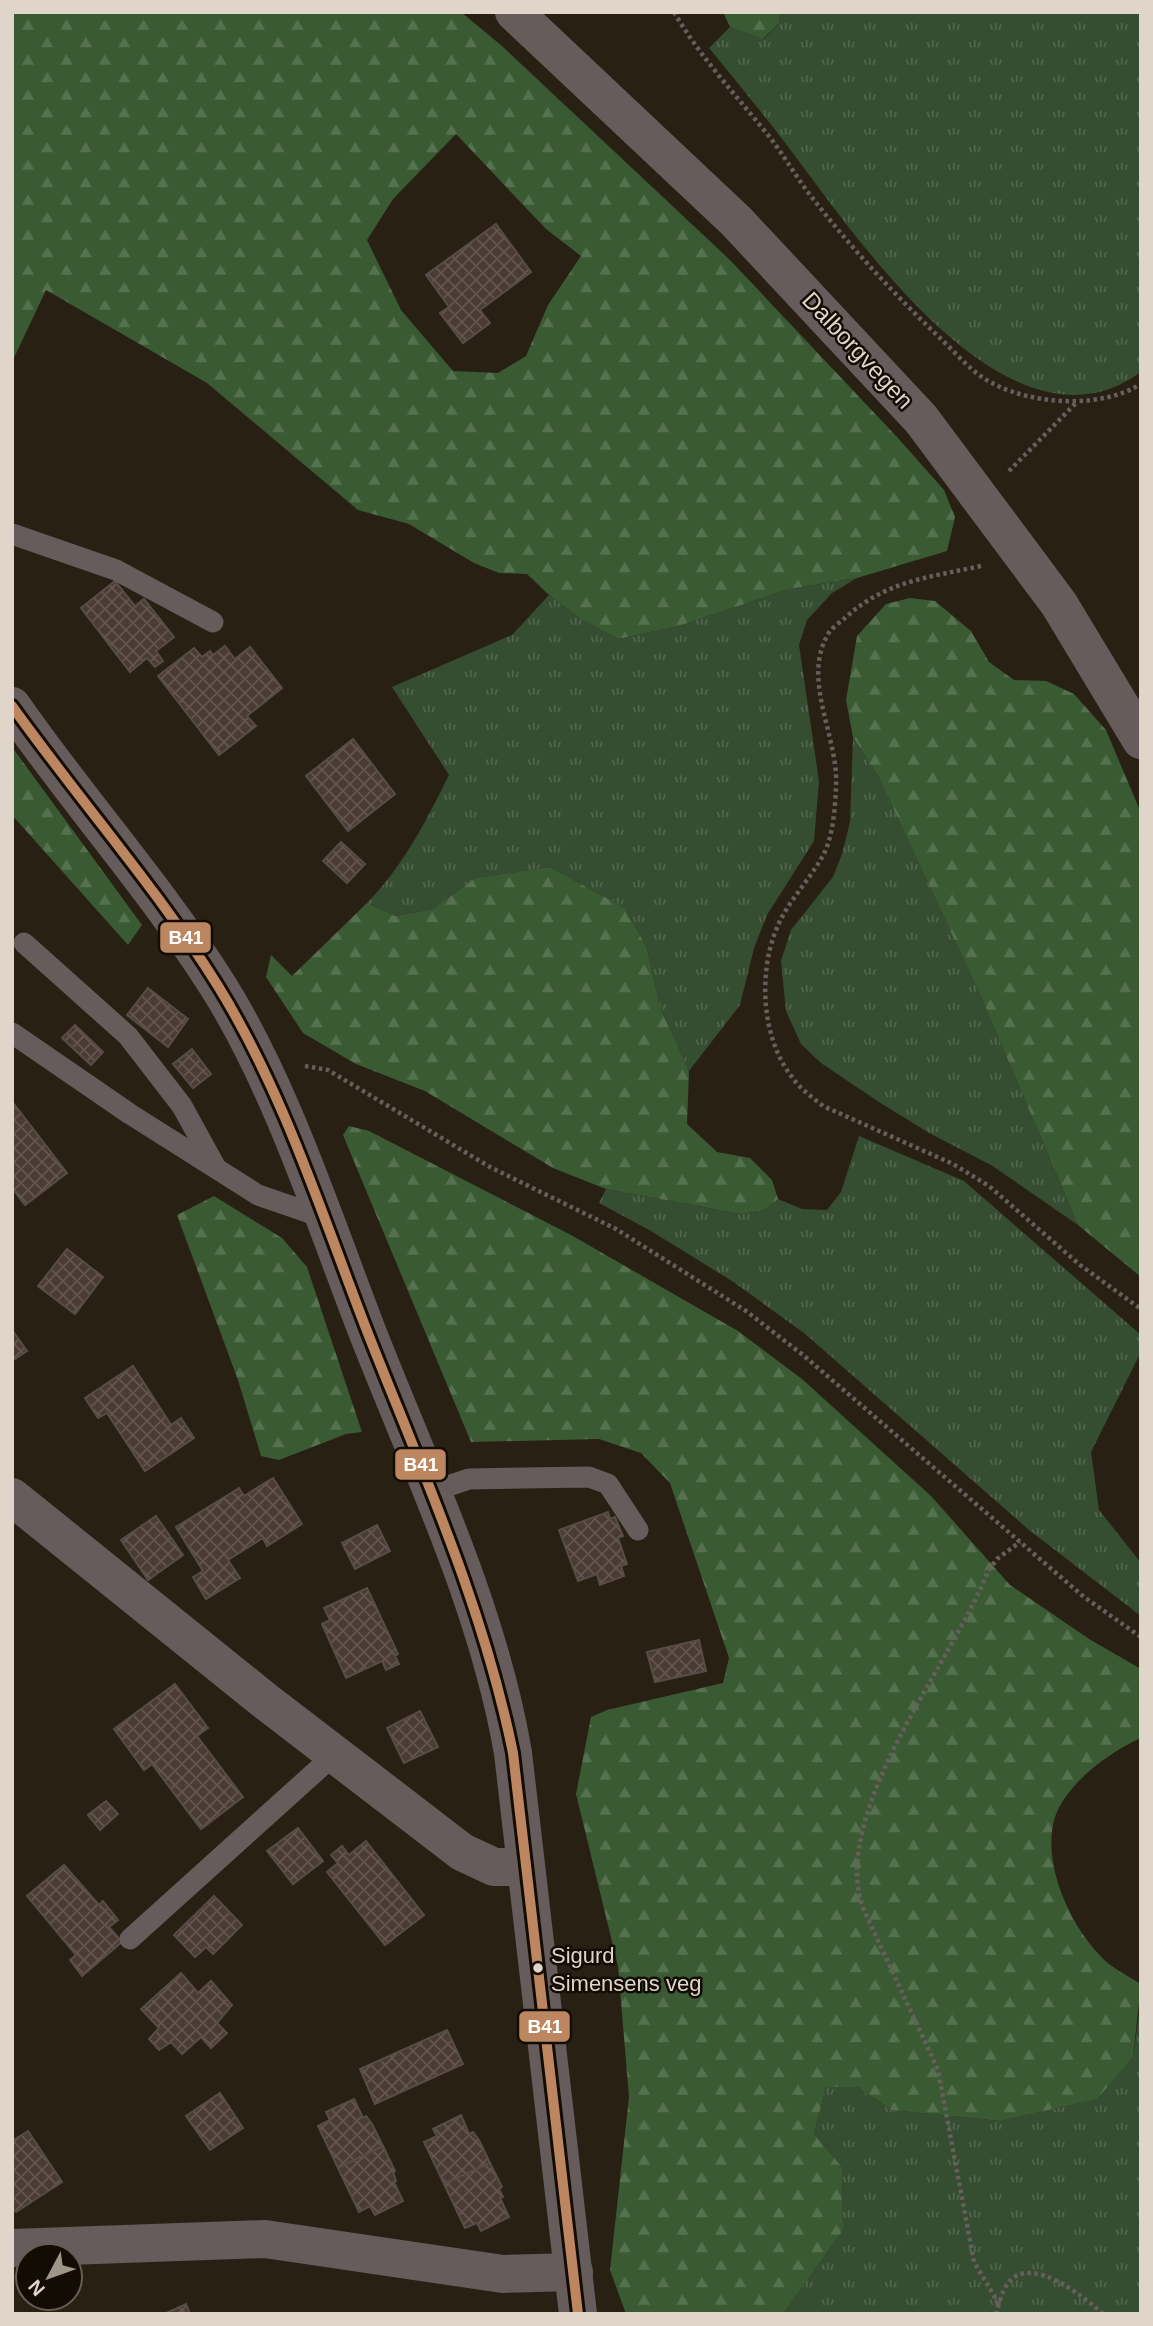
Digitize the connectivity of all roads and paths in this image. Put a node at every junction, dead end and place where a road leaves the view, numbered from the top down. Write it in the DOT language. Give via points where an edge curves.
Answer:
graph roads {
  1 [pos="514,12"];
  2 [pos="674,12"];
  3 [pos="1141,384"];
  4 [pos="1077,403"];
  5 [pos="982,498"];
  6 [pos="12,534"];
  7 [pos="1020,549"];
  8 [pos="213,622"];
  9 [pos="12,706"];
  10 [pos="1141,740"];
  11 [pos="24,943"];
  12 [pos="12,1033"];
  13 [pos="263,1074"];
  14 [pos="216,1168"];
  15 [pos="322,1217"];
  16 [pos="1141,1309"];
  17 [pos="430,1492"];
  18 [pos="12,1497"];
  19 [pos="638,1530"];
  20 [pos="1020,1542"];
  21 [pos="1141,1637"];
  22 [pos="334,1755"];
  23 [pos="524,1867"];
  24 [pos="130,1939"];
  25 [pos="12,2248"];
  26 [pos="575,2272"];
  27 [pos="999,2304"];
  28 [pos="578,2314"];
  29 [pos="996,2314"];
  30 [pos="1103,2314"];
  1 -- 5 [label="street, Dalborgvegen" via="746,231 921,419"];
  2 -- 4 [label="path" via="697,52 769,137 813,199 933,331 992,383"];
  3 -- 4 [label="path"];
  4 -- 5 [label="path"];
  5 -- 7 [label="street, Dalborgvegen"];
  6 -- 8 [label="lane" via="116,570"];
  7 -- 10 [label="street, Dalborgvegen" via="1103,673"];
  7 -- 16 [label="path" via="989,564 893,586 863,602 827,635 818,676 836,784 830,834 823,856 776,929 766,981 766,1010 776,1048 791,1077 823,1106 953,1164 989,1186 1080,1265"];
  9 -- 13 [label="street" via="198,956 242,1028"];
  11 -- 14 [label="lane" via="128,1036 182,1106"];
  12 -- 14 [label="lane"];
  13 -- 15 [label="street"];
  13 -- 20 [label="path" via="313,1066 328,1070 491,1167 627,1235 746,1311 803,1355"];
  14 -- 15 [label="lane" via="258,1195"];
  15 -- 17 [label="street"];
  17 -- 19 [label="lane" via="469,1479 589,1477 608,1483"];
  17 -- 23 [label="street" via="463,1572 504,1702"];
  18 -- 22 [label="street"];
  20 -- 21 [label="path" via="1084,1597"];
  20 -- 27 [label="path" via="988,1572 882,1778 862,1830 855,1870 863,1908 938,2070 974,2262"];
  22 -- 23 [label="street" via="462,1852 494,1867"];
  22 -- 24 [label="lane"];
  23 -- 26 [label="street"];
  25 -- 26 [label="street" via="265,2239 503,2274"];
  26 -- 28 [label="street"];
  27 -- 29 [label="path"];
  27 -- 30 [label="path" via="1014,2278 1040,2275 1072,2288"];
}
